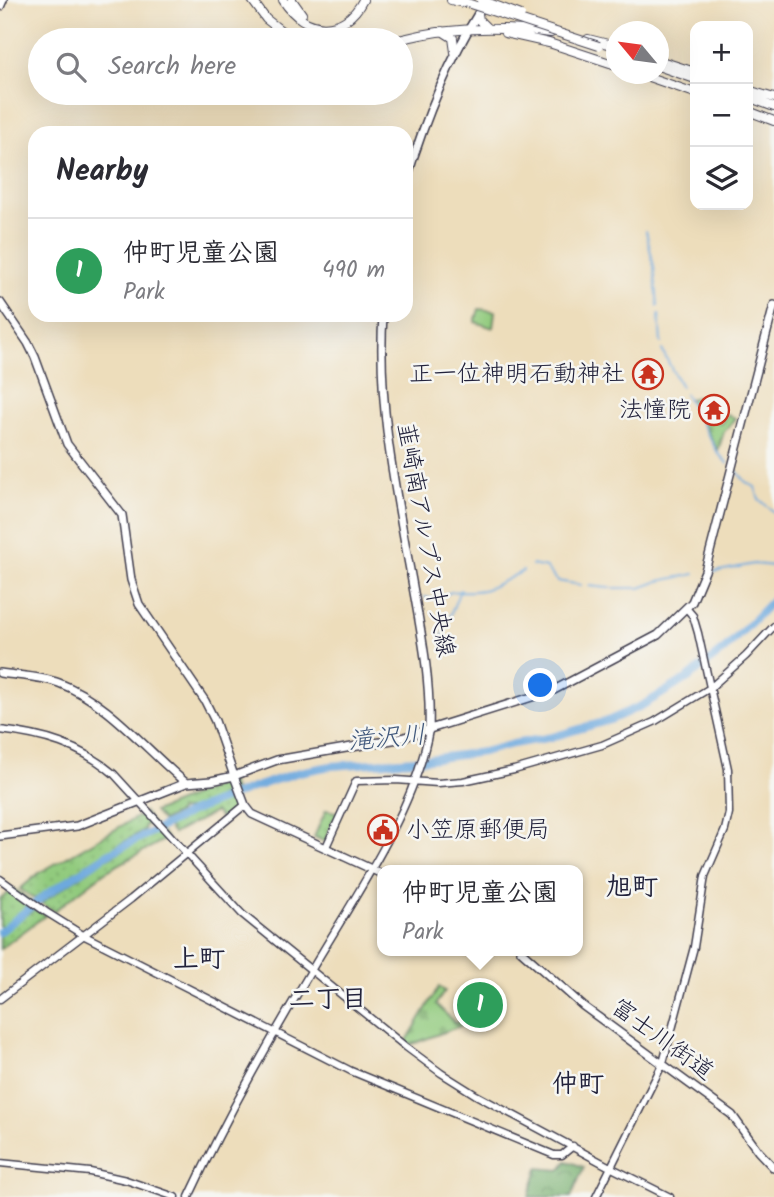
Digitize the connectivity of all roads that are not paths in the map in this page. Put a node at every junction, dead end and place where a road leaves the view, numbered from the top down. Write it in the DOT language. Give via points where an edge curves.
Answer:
graph roads {
  1 [pos="3,0"];
  2 [pos="252,0"];
  3 [pos="283,0"];
  4 [pos="292,0"];
  5 [pos="358,0"];
  6 [pos="363,0"];
  7 [pos="452,0"];
  8 [pos="472,1"];
  9 [pos="0,7"];
  10 [pos="478,14"];
  11 [pos="486,27"];
  12 [pos="278,28"];
  13 [pos="467,29"];
  14 [pos="442,31"];
  15 [pos="413,37"];
  16 [pos="606,44"];
  17 [pos="599,46"];
  18 [pos="606,48"];
  19 [pos="455,52"];
  20 [pos="606,62"];
  21 [pos="669,63"];
  22 [pos="669,70"];
  23 [pos="690,70"];
  24 [pos="690,77"];
  25 [pos="669,84"];
  26 [pos="690,91"];
  27 [pos="753,92"];
  28 [pos="774,98"];
  29 [pos="753,99"];
  30 [pos="774,107"];
  31 [pos="753,113"];
  32 [pos="774,121"];
  33 [pos="413,159"];
  34 [pos="0,302"];
  35 [pos="774,305"];
  36 [pos="383,322"];
  37 [pos="687,609"];
  38 [pos="774,626"];
  39 [pos="0,673"];
  40 [pos="710,685"];
  41 [pos="0,730"];
  42 [pos="429,730"];
  43 [pos="235,778"];
  44 [pos="416,780"];
  45 [pos="186,783"];
  46 [pos="140,802"];
  47 [pos="244,803"];
  48 [pos="0,836"];
  49 [pos="327,847"];
  50 [pos="186,854"];
  51 [pos="371,868"];
  52 [pos="377,871"];
  53 [pos="0,879"];
  54 [pos="83,934"];
  55 [pos="527,956"];
  56 [pos="311,971"];
  57 [pos="0,999"];
  58 [pos="275,1034"];
  59 [pos="663,1063"];
  60 [pos="573,1146"];
  61 [pos="0,1163"];
  62 [pos="610,1167"];
  63 [pos="774,1168"];
  64 [pos="175,1197"];
  65 [pos="189,1197"];
  66 [pos="596,1197"];
  67 [pos="670,1197"];
  1 -- 9 [label="main road"];
  2 -- 12 [label="highway"];
  3 -- 6 [label="highway" via="299,19 323,27 348,19"];
  4 -- 5 [label="highway" via="301,14 322,22 344,16"];
  7 -- 8 [label="highway"];
  8 -- 10 [label="main road"];
  8 -- 13 [label="main road"];
  8 -- 17 [label="highway, bridge"];
  8 -- 17 [label="highway, bridge"];
  10 -- 11 [label="highway"];
  10 -- 13 [label="main road"];
  11 -- 13 [label="highway"];
  11 -- 16 [label="highway"];
  13 -- 14 [label="highway"];
  13 -- 19 [label="main road"];
  13 -- 20 [label="highway" via="534,39"];
  14 -- 15 [label="highway"];
  14 -- 19 [label="highway" via="453,37"];
  17 -- 18 [label="highway"];
  19 -- 33 [label="main road"];
  21 -- 23 [label="highway"];
  22 -- 24 [label="highway"];
  25 -- 26 [label="highway"];
  27 -- 28 [label="highway"];
  29 -- 30 [label="highway"];
  31 -- 32 [label="highway"];
  34 -- 43 [label="main road" via="28,343 67,444 122,515 139,604 205,701"];
  35 -- 37 [label="main road" via="705,571"];
  36 -- 42 [label="main road, 韮崎南アルプス中央線" via="386,433 427,662"];
  37 -- 40 [label="street" via="693,616"];
  37 -- 42 [label="main road" via="658,635 554,690"];
  38 -- 40 [label="street"];
  39 -- 45 [label="main road" via="58,682 76,692 113,715"];
  40 -- 44 [label="street" via="632,734 602,745 463,781"];
  40 -- 59 [label="street" via="731,799 721,841 705,876 694,947"];
  41 -- 46 [label="street" via="36,735 79,749 114,774"];
  42 -- 43 [label="main road" via="277,760"];
  42 -- 44 [label="street"];
  43 -- 45 [label="main road"];
  43 -- 47 [label="main road"];
  44 -- 49 [label="street" via="356,781"];
  44 -- 51 [label="street"];
  45 -- 46 [label="main road"];
  46 -- 48 [label="main road" via="77,826"];
  46 -- 50 [label="street"];
  47 -- 49 [label="main road" via="252,814"];
  47 -- 50 [label="street"];
  49 -- 51 [label="main road"];
  50 -- 54 [label="street"];
  50 -- 56 [label="street" via="242,914"];
  51 -- 52 [label="main road"];
  51 -- 56 [label="street"];
  53 -- 54 [label="street"];
  54 -- 57 [label="street"];
  54 -- 58 [label="street"];
  55 -- 59 [label="main road, 富士川街道" via="583,1006"];
  56 -- 58 [label="street"];
  56 -- 60 [label="street" via="441,1073"];
  58 -- 60 [label="street" via="373,1081 554,1154 562,1155"];
  58 -- 65 [label="street"];
  59 -- 62 [label="street"];
  59 -- 63 [label="main road, 富士川街道" via="732,1115"];
  60 -- 62 [label="street"];
  61 -- 64 [label="street" via="90,1172"];
  62 -- 66 [label="street"];
  62 -- 67 [label="street"];
}
